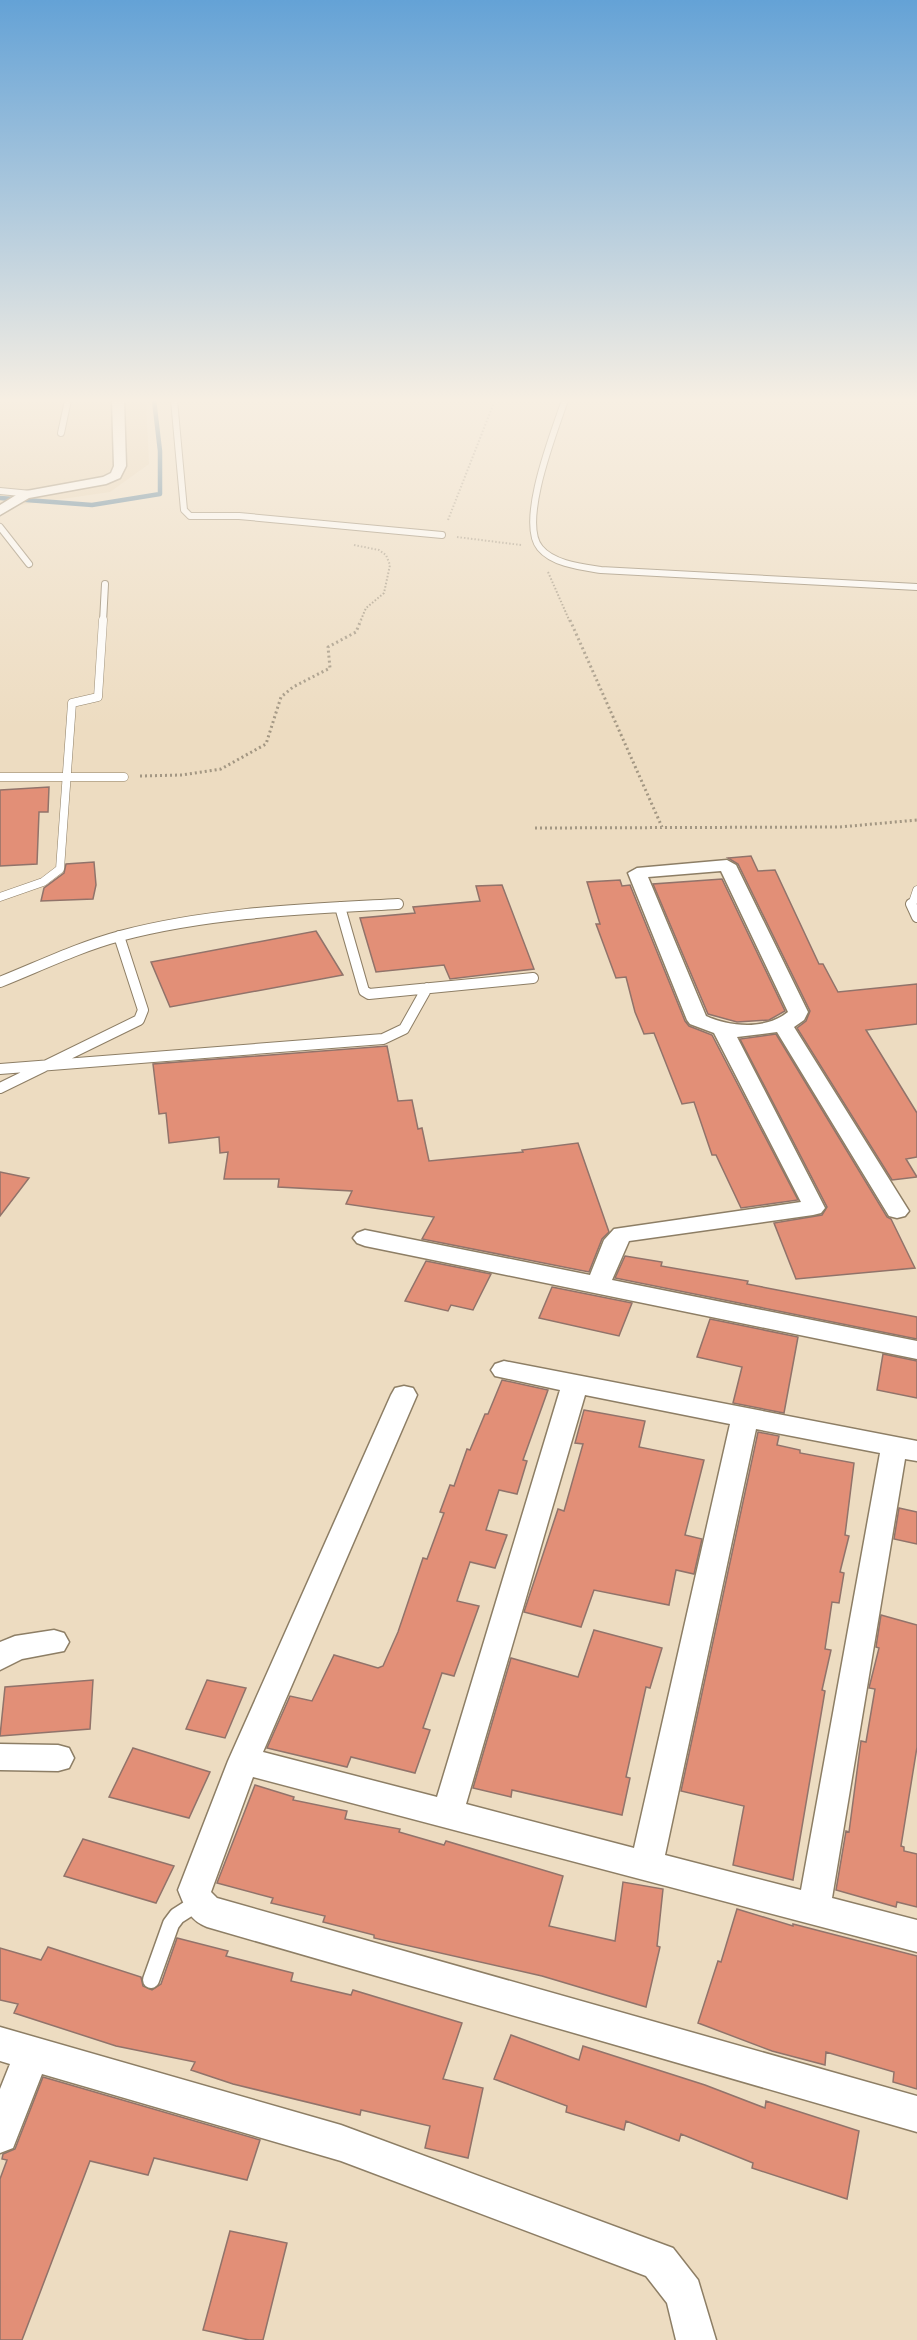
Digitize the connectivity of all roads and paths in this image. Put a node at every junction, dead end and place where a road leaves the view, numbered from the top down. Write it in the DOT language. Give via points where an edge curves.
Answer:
graph roads {
  1 [pos="184,509"];
  2 [pos="452,509"];
  3 [pos="534,509"];
  4 [pos="337,525"];
  5 [pos="0,527"];
  6 [pos="442,535"];
  7 [pos="517,544"];
  8 [pos="540,547"];
  9 [pos="523,552"];
  10 [pos="29,564"];
  11 [pos="548,571"];
  12 [pos="105,584"];
  13 [pos="917,587"];
  14 [pos="66,776"];
  15 [pos="0,777"];
  16 [pos="124,777"];
  17 [pos="917,820"];
  18 [pos="662,827"];
  19 [pos="535,828"];
  20 [pos="917,890"];
  21 [pos="0,897"];
  22 [pos="398,904"];
  23 [pos="340,907"];
  24 [pos="917,917"];
  25 [pos="119,936"];
  26 [pos="533,978"];
  27 [pos="0,982"];
  28 [pos="427,988"];
  29 [pos="783,1026"];
  30 [pos="723,1030"];
  31 [pos="46,1065"];
  32 [pos="0,1069"];
  33 [pos="0,1088"];
  34 [pos="897,1211"];
  35 [pos="365,1238"];
  36 [pos="597,1287"];
  37 [pos="917,1350"];
  38 [pos="504,1370"];
  39 [pos="575,1384"];
  40 [pos="404,1395"];
  41 [pos="745,1417"];
  42 [pos="905,1449"];
  43 [pos="54,1642"];
  44 [pos="0,1658"];
  45 [pos="0,1757"];
  46 [pos="57,1758"];
  47 [pos="244,1761"];
  48 [pos="448,1812"];
  49 [pos="646,1866"];
  50 [pos="199,1902"];
  51 [pos="814,1908"];
  52 [pos="917,1936"];
  53 [pos="152,1980"];
  54 [pos="16,2049"];
  55 [pos="917,2114"];
  56 [pos="0,2135"];
  57 [pos="696,2340"];
  1 -- 4 [label="lane" via="190,516"];
  2 -- 6 [label="path"];
  3 -- 8 [label="lane" via="532,535"];
  4 -- 6 [label="lane"];
  4 -- 16 [label="path" via="338,536 349,543 386,555 390,565 384,592 366,608 356,632 328,647 330,668 281,697 267,744 221,769"];
  5 -- 10 [label="lane"];
  6 -- 7 [label="path"];
  7 -- 8 [label="path"];
  7 -- 9 [label="path"];
  8 -- 13 [label="lane" via="563,562 601,570"];
  11 -- 18 [label="path"];
  12 -- 14 [label="lane" via="98,697 72,703"];
  14 -- 15 [label="lane"];
  14 -- 16 [label="lane"];
  14 -- 21 [label="lane" via="60,870 43,882"];
  17 -- 18 [label="path" via="840,827"];
  18 -- 19 [label="path"];
  20 -- 24 [label="lane" via="911,903"];
  22 -- 23 [label="lane"];
  23 -- 25 [label="lane" via="236,915"];
  23 -- 28 [label="lane" via="365,992"];
  25 -- 27 [label="lane"];
  25 -- 31 [label="lane" via="143,1014 139,1020"];
  26 -- 28 [label="lane"];
  28 -- 31 [label="lane" via="404,1029 383,1039"];
  29 -- 30 [label="street"];
  29 -- 30 [label="street" via="798,1012 728,865 637,872 694,1017"];
  29 -- 34 [label="street"];
  30 -- 36 [label="street" via="813,1208 622,1234"];
  31 -- 32 [label="lane"];
  31 -- 33 [label="lane"];
  35 -- 36 [label="street"];
  36 -- 37 [label="street"];
  38 -- 39 [label="street"];
  39 -- 41 [label="street"];
  39 -- 48 [label="street"];
  40 -- 47 [label="street"];
  41 -- 42 [label="street"];
  41 -- 49 [label="street"];
  42 -- 51 [label="street"];
  43 -- 44 [label="street" via="15,1648"];
  45 -- 46 [label="street"];
  47 -- 48 [label="street"];
  47 -- 50 [label="street" via="194,1890"];
  48 -- 49 [label="street"];
  49 -- 51 [label="street"];
  50 -- 53 [label="lane" via="171,1924"];
  50 -- 55 [label="street" via="207,1911"];
  51 -- 52 [label="street"];
  54 -- 56 [label="street"];
  54 -- 57 [label="street" via="341,2143 659,2262 684,2294"];
}
